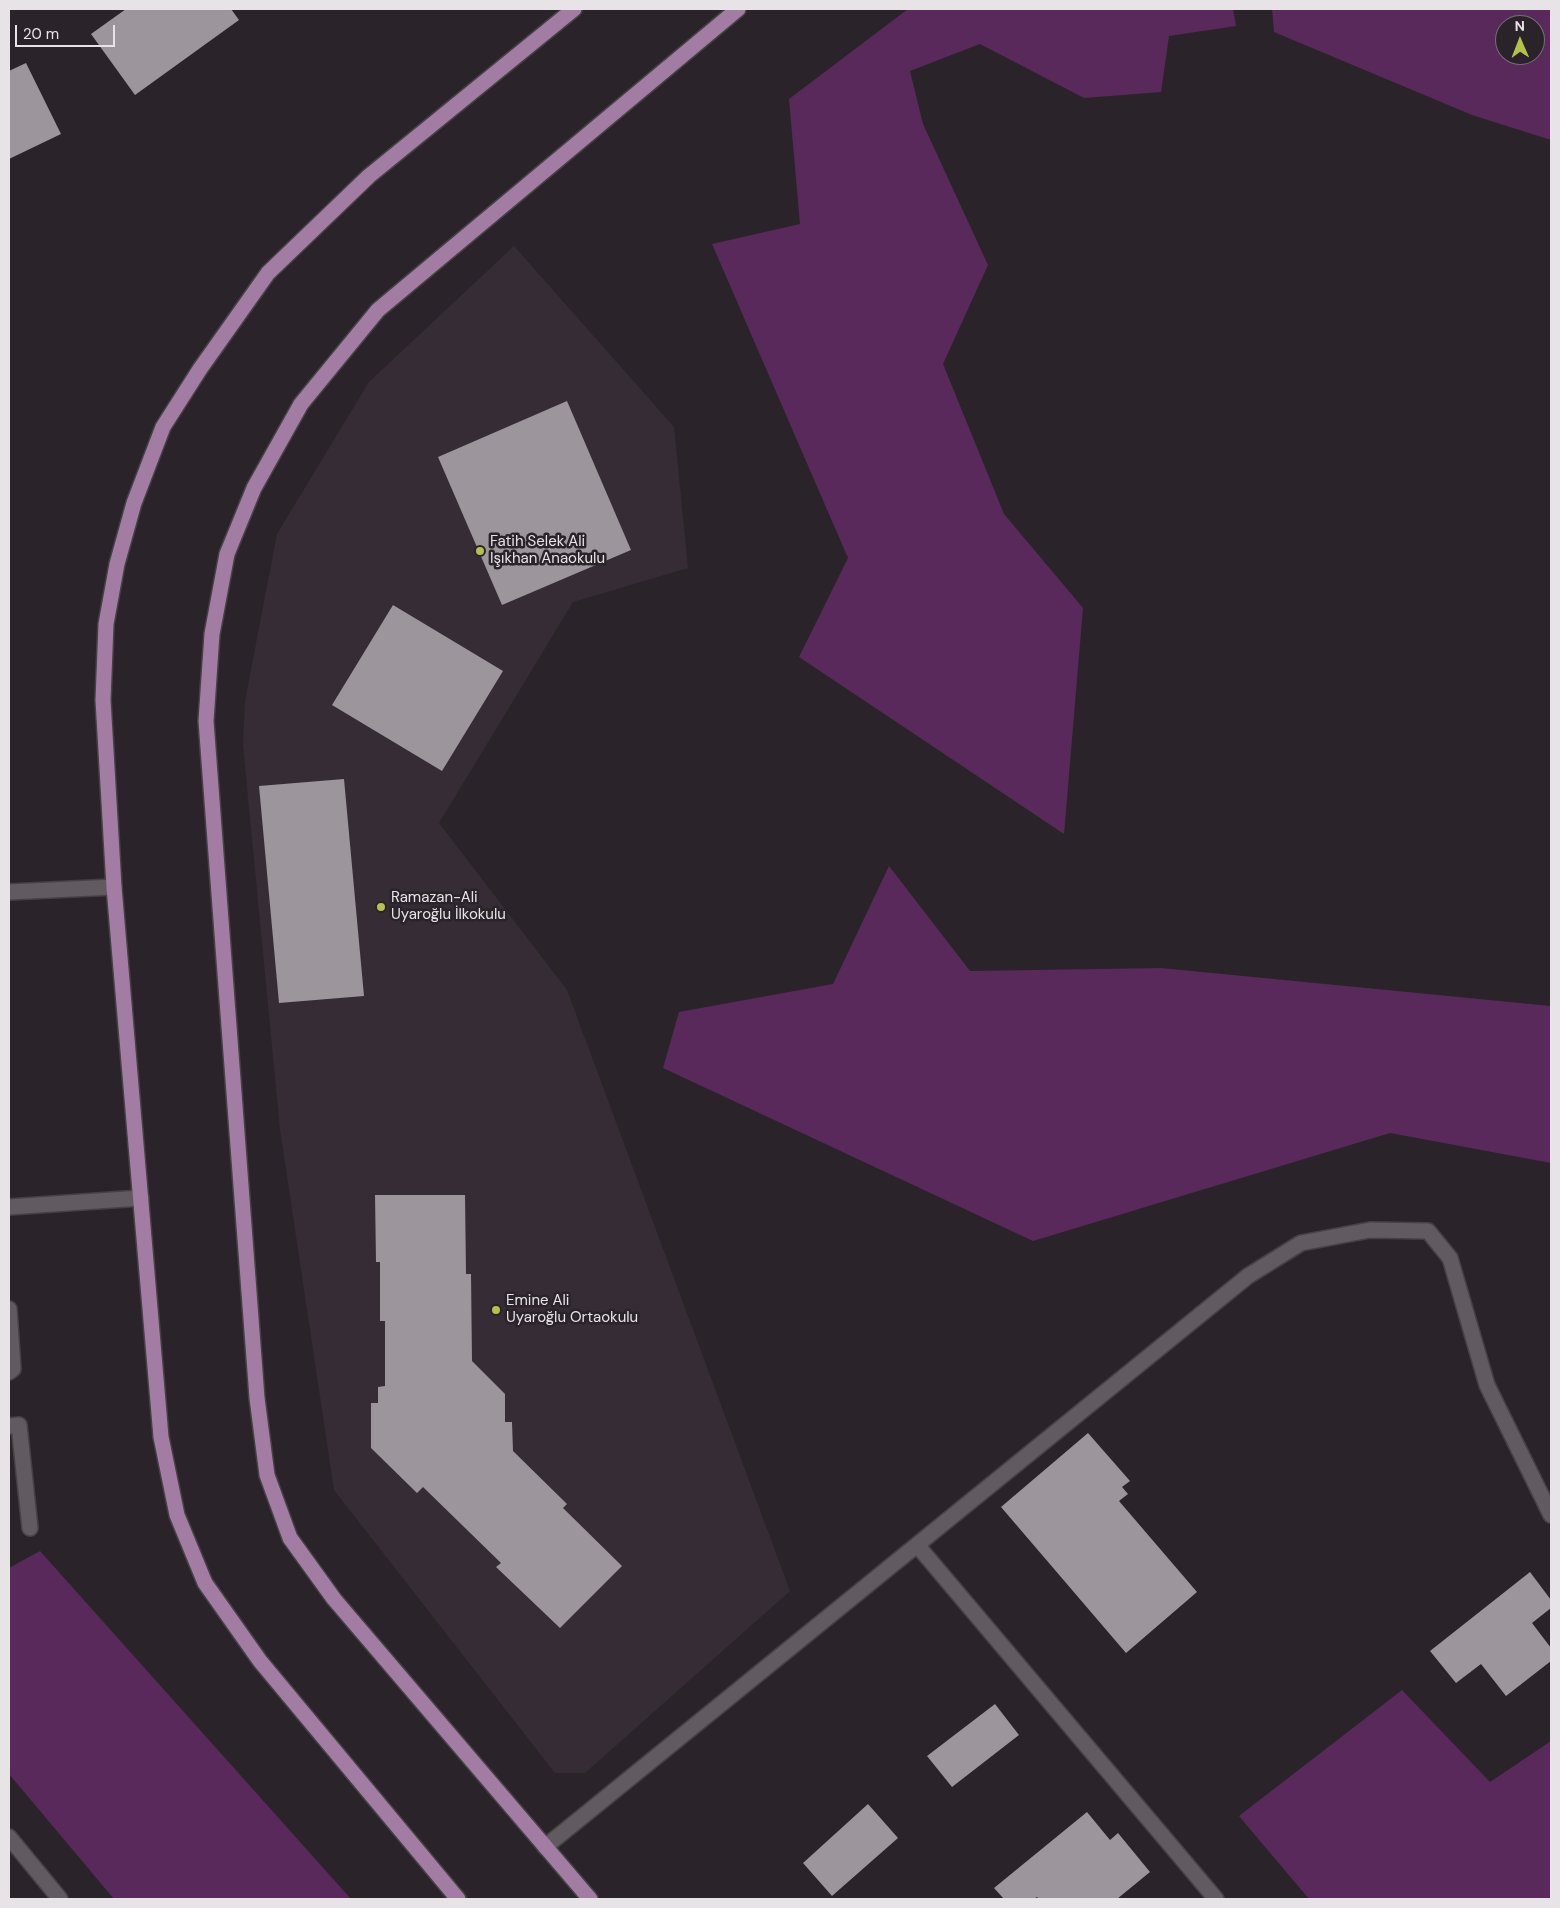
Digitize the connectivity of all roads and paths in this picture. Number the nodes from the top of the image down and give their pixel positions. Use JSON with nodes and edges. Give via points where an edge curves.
{"nodes":[{"id":1,"x":574,"y":9,"type":"edge"},
{"id":2,"x":738,"y":9,"type":"edge"},
{"id":3,"x":114,"y":887,"type":"junction"},
{"id":4,"x":9,"y":892,"type":"edge"},
{"id":5,"x":141,"y":1198,"type":"junction"},
{"id":6,"x":9,"y":1207,"type":"edge"},
{"id":7,"x":9,"y":1309,"type":"edge"},
{"id":8,"x":9,"y":1372,"type":"edge"},
{"id":9,"x":9,"y":1426,"type":"edge"},
{"id":10,"x":1551,"y":1515,"type":"edge"},
{"id":11,"x":30,"y":1528,"type":"dead end"},
{"id":12,"x":917,"y":1545,"type":"junction"},
{"id":13,"x":9,"y":1837,"type":"edge"},
{"id":14,"x":546,"y":1847,"type":"junction"},
{"id":15,"x":60,"y":1899,"type":"edge"},
{"id":16,"x":458,"y":1899,"type":"edge"},
{"id":17,"x":590,"y":1899,"type":"edge"},
{"id":18,"x":1216,"y":1899,"type":"edge"}],
"edges":[{"from":1,"to":3,"type":"main road","via":[[369,176],[268,272],[163,427],[134,503],[117,564],[106,624],[103,700]]},
{"from":2,"to":14,"type":"main road","via":[[378,310],[301,404],[254,488],[227,554],[212,634],[206,721],[257,1398],[266,1475],[290,1538],[334,1600]]},
{"from":3,"to":4,"type":"street"},
{"from":3,"to":5,"type":"main road"},
{"from":5,"to":6,"type":"street"},
{"from":5,"to":16,"type":"main road","via":[[161,1437],[177,1515],[205,1583],[260,1661]]},
{"from":7,"to":8,"type":"street","via":[[13,1370]]},
{"from":9,"to":11,"type":"street","via":[[19,1425]]},
{"from":10,"to":12,"type":"street","via":[[1487,1385],[1450,1258],[1428,1231],[1370,1230],[1301,1243],[1248,1276]]},
{"from":12,"to":14,"type":"street"},
{"from":12,"to":18,"type":"street"},
{"from":13,"to":15,"type":"street"},
{"from":14,"to":17,"type":"main road"}]}
